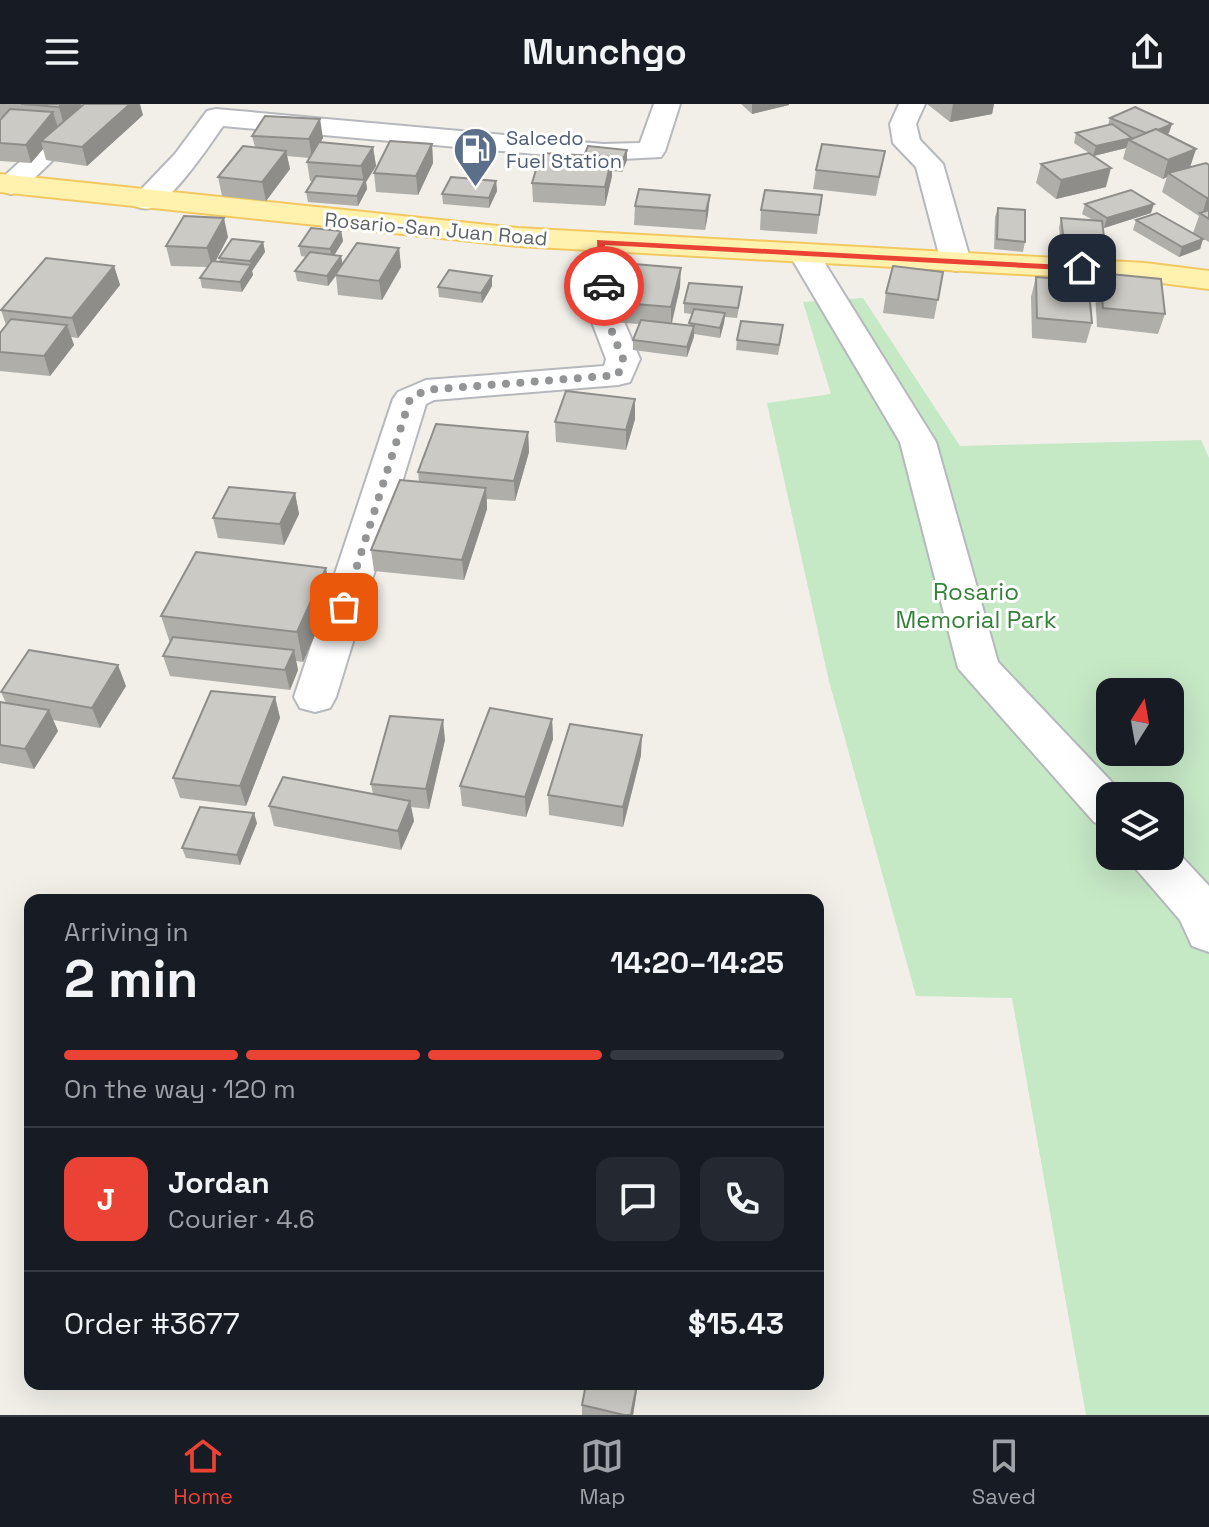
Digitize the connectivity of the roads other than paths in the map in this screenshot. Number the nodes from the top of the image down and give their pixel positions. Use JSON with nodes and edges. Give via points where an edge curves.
{"nodes":[{"id":1,"x":98,"y":104,"type":"edge"},
{"id":2,"x":667,"y":104,"type":"edge"},
{"id":3,"x":912,"y":104,"type":"edge"},
{"id":4,"x":6,"y":184,"type":"edge"},
{"id":5,"x":145,"y":200,"type":"junction"},
{"id":6,"x":601,"y":242,"type":"junction"},
{"id":7,"x":804,"y":254,"type":"junction"},
{"id":8,"x":956,"y":262,"type":"junction"},
{"id":9,"x":1209,"y":280,"type":"edge"},
{"id":10,"x":315,"y":697,"type":"dead end"},
{"id":11,"x":1096,"y":795,"type":"edge"},
{"id":12,"x":1165,"y":870,"type":"edge"},
{"id":13,"x":1209,"y":932,"type":"edge"}],
"edges":[{"from":1,"to":4,"type":"street"},
{"from":2,"to":5,"type":"street","via":[[651,151],[603,152],[216,117],[185,160]]},
{"from":3,"to":8,"type":"street","via":[[903,124],[907,143],[929,164]]},
{"from":4,"to":5,"type":"main road","name":"Rosario-San Juan Road"},
{"from":5,"to":6,"type":"main road","name":"Rosario-San Juan Road"},
{"from":6,"to":7,"type":"main road","name":"Rosario-San Juan Road"},
{"from":6,"to":10,"type":"street","via":[[606,317],[623,359],[618,375],[426,390],[410,399]]},
{"from":7,"to":8,"type":"main road","name":"Rosario-San Juan Road"},
{"from":7,"to":11,"type":"street","via":[[918,442],[979,668]]},
{"from":8,"to":9,"type":"main road","name":"Rosario-San Juan Road"},
{"from":12,"to":13,"type":"street","via":[[1201,910]]}]}
